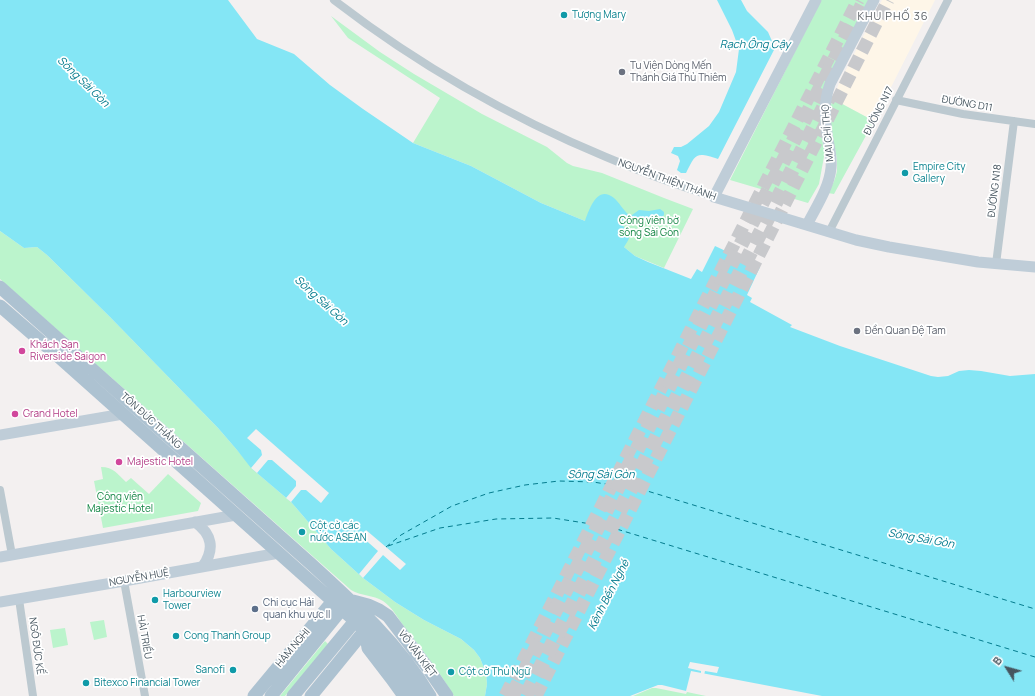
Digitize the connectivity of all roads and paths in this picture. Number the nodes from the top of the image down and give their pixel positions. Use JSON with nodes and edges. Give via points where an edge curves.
{"nodes":[{"id":1,"x":334,"y":0,"type":"edge"},
{"id":2,"x":816,"y":0,"type":"edge"},
{"id":3,"x":874,"y":0,"type":"edge"},
{"id":4,"x":948,"y":0,"type":"edge"},
{"id":5,"x":896,"y":100,"type":"junction"},
{"id":6,"x":1014,"y":121,"type":"junction"},
{"id":7,"x":1035,"y":124,"type":"edge"},
{"id":8,"x":714,"y":197,"type":"junction"},
{"id":9,"x":807,"y":225,"type":"junction"},
{"id":10,"x":829,"y":232,"type":"junction"},
{"id":11,"x":996,"y":264,"type":"junction"},
{"id":12,"x":1035,"y":267,"type":"edge"},
{"id":13,"x":0,"y":287,"type":"edge"},
{"id":14,"x":0,"y":306,"type":"edge"},
{"id":15,"x":123,"y":414,"type":"junction"},
{"id":16,"x":0,"y":435,"type":"edge"},
{"id":17,"x":0,"y":490,"type":"edge"},
{"id":18,"x":236,"y":515,"type":"junction"},
{"id":19,"x":195,"y":522,"type":"junction"},
{"id":20,"x":279,"y":553,"type":"junction"},
{"id":21,"x":12,"y":554,"type":"junction"},
{"id":22,"x":0,"y":557,"type":"edge"},
{"id":23,"x":203,"y":566,"type":"junction"},
{"id":24,"x":124,"y":581,"type":"junction"},
{"id":25,"x":19,"y":599,"type":"junction"},
{"id":26,"x":0,"y":602,"type":"edge"},
{"id":27,"x":343,"y":604,"type":"junction"},
{"id":28,"x":355,"y":621,"type":"junction"},
{"id":29,"x":365,"y":630,"type":"junction"},
{"id":30,"x":383,"y":642,"type":"junction"},
{"id":31,"x":33,"y":696,"type":"edge"},
{"id":32,"x":145,"y":696,"type":"edge"},
{"id":33,"x":254,"y":696,"type":"edge"},
{"id":34,"x":271,"y":696,"type":"edge"},
{"id":35,"x":293,"y":696,"type":"edge"},
{"id":36,"x":311,"y":696,"type":"edge"},
{"id":37,"x":404,"y":696,"type":"edge"},
{"id":38,"x":418,"y":696,"type":"edge"},
{"id":39,"x":430,"y":696,"type":"edge"},
{"id":40,"x":447,"y":696,"type":"edge"}],
"edges":[{"from":1,"to":8,"type":"street","name":"NGUYỄN THIỆN THÀNH","via":[[403,49],[502,108],[606,157]]},
{"from":2,"to":8,"type":"street"},
{"from":3,"to":9,"type":"street","name":"MAI CHÍ THỌ","via":[[826,95],[831,166],[828,183]]},
{"from":4,"to":5,"type":"street","name":"ĐƯỜNG N17"},
{"from":5,"to":6,"type":"street","name":"ĐƯỜNG D11","via":[[963,114]]},
{"from":5,"to":10,"type":"street","name":"ĐƯỜNG N17"},
{"from":6,"to":7,"type":"street","name":"ĐƯỜNG D11"},
{"from":6,"to":11,"type":"street","name":"ĐƯỜNG N18"},
{"from":8,"to":9,"type":"street","name":"NGUYỄN THIỆN THÀNH"},
{"from":9,"to":10,"type":"street","name":"NGUYỄN THIỆN THÀNH"},
{"from":10,"to":11,"type":"street","name":"NGUYỄN THIỆN THÀNH","via":[[890,247]]},
{"from":11,"to":12,"type":"street","name":"NGUYỄN THIỆN THÀNH"},
{"from":13,"to":27,"type":"main road","name":"TÔN ÐỨC THẮNG","via":[[293,547]]},
{"from":14,"to":15,"type":"main road","name":"TÔN ÐỨC THẮNG"},
{"from":15,"to":16,"type":"street"},
{"from":15,"to":18,"type":"main road","name":"TÔN ÐỨC THẮNG"},
{"from":17,"to":21,"type":"street"},
{"from":18,"to":19,"type":"street"},
{"from":18,"to":20,"type":"main road","name":"TÔN ÐỨC THẮNG"},
{"from":19,"to":21,"type":"street"},
{"from":19,"to":23,"type":"street","via":[[206,532],[210,542],[210,554]]},
{"from":20,"to":23,"type":"street","name":"NGUYỄN HUỆ"},
{"from":20,"to":27,"type":"main road","name":"TÔN ÐỨC THẮNG"},
{"from":21,"to":22,"type":"street"},
{"from":23,"to":24,"type":"street","name":"NGUYỄN HUỆ"},
{"from":24,"to":25,"type":"street","name":"NGUYỄN HUỆ"},
{"from":24,"to":32,"type":"street","name":"HẢI TRIỀU"},
{"from":25,"to":26,"type":"street","name":"NGUYỄN HUỆ"},
{"from":25,"to":31,"type":"street","name":"NGÔ ÐỨC KẾ"},
{"from":27,"to":28,"type":"main road","name":"TÔN ÐỨC THẮNG"},
{"from":27,"to":30,"type":"main road","name":"TÔN ÐỨC THẮNG"},
{"from":27,"to":33,"type":"main road","name":"HÀM NGHI"},
{"from":27,"to":34,"type":"main road","name":"HÀM NGHI"},
{"from":27,"to":40,"type":"main road","name":"VÕ VĂN KIỆT","via":[[368,605],[384,613],[423,661]]},
{"from":28,"to":29,"type":"main road","name":"TÔN ÐỨC THẮNG"},
{"from":28,"to":35,"type":"main road"},
{"from":29,"to":30,"type":"main road","name":"TÔN ÐỨC THẮNG"},
{"from":29,"to":36,"type":"main road"},
{"from":29,"to":37,"type":"main road","via":[[368,648]]},
{"from":30,"to":38,"type":"main road"},
{"from":30,"to":39,"type":"main road","via":[[409,664]]}]}
